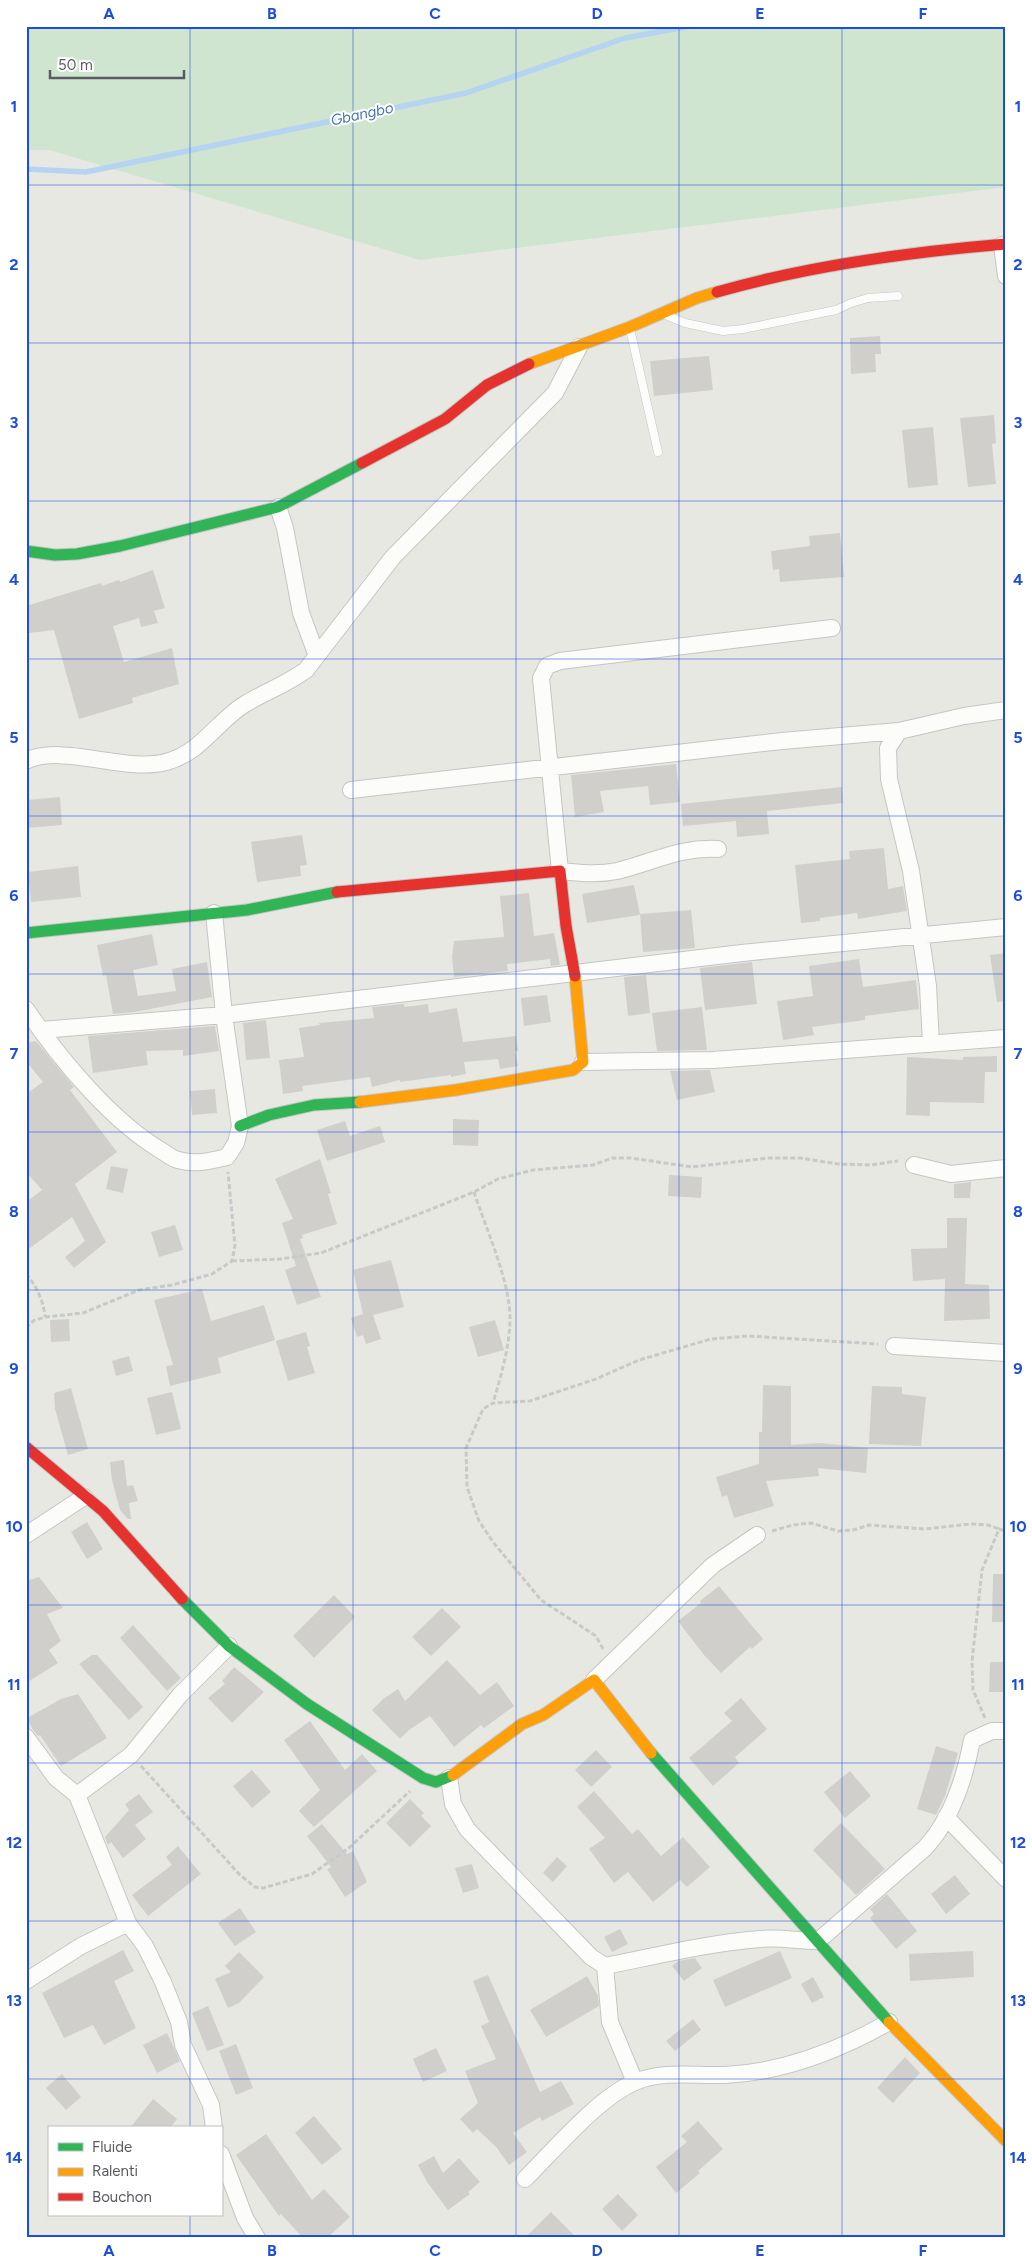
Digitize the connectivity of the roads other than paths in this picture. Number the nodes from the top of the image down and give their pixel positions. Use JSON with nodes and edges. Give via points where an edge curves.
{"nodes":[{"id":1,"x":1004,"y":244,"type":"edge"},
{"id":2,"x":1006,"y":276,"type":"edge"},
{"id":3,"x":898,"y":296,"type":"dead end"},
{"id":4,"x":661,"y":313,"type":"junction"},
{"id":5,"x":630,"y":328,"type":"junction"},
{"id":6,"x":579,"y":347,"type":"junction"},
{"id":7,"x":658,"y":452,"type":"dead end"},
{"id":8,"x":278,"y":507,"type":"junction"},
{"id":9,"x":26,"y":551,"type":"edge"},
{"id":10,"x":832,"y":628,"type":"dead end"},
{"id":11,"x":317,"y":656,"type":"junction"},
{"id":12,"x":1006,"y":710,"type":"edge"},
{"id":13,"x":899,"y":731,"type":"junction"},
{"id":14,"x":26,"y":761,"type":"edge"},
{"id":15,"x":550,"y":769,"type":"junction"},
{"id":16,"x":351,"y":790,"type":"dead end"},
{"id":17,"x":718,"y":849,"type":"dead end"},
{"id":18,"x":560,"y":871,"type":"junction"},
{"id":19,"x":214,"y":913,"type":"junction"},
{"id":20,"x":1006,"y":927,"type":"edge"},
{"id":21,"x":26,"y":933,"type":"edge"},
{"id":22,"x":919,"y":935,"type":"junction"},
{"id":23,"x":575,"y":974,"type":"junction"},
{"id":24,"x":26,"y":1009,"type":"edge"},
{"id":25,"x":224,"y":1015,"type":"junction"},
{"id":26,"x":41,"y":1030,"type":"junction"},
{"id":27,"x":1006,"y":1038,"type":"edge"},
{"id":28,"x":931,"y":1044,"type":"junction"},
{"id":29,"x":583,"y":1062,"type":"junction"},
{"id":30,"x":240,"y":1126,"type":"junction"},
{"id":31,"x":914,"y":1165,"type":"road end"},
{"id":32,"x":1006,"y":1168,"type":"edge"},
{"id":33,"x":894,"y":1346,"type":"road end"},
{"id":34,"x":1006,"y":1353,"type":"edge"},
{"id":35,"x":26,"y":1447,"type":"edge"},
{"id":36,"x":84,"y":1498,"type":"junction"},
{"id":37,"x":26,"y":1535,"type":"edge"},
{"id":38,"x":756,"y":1535,"type":"road end"},
{"id":39,"x":229,"y":1646,"type":"junction"},
{"id":40,"x":594,"y":1680,"type":"junction"},
{"id":41,"x":999,"y":1731,"type":"edge"},
{"id":42,"x":26,"y":1737,"type":"edge"},
{"id":43,"x":449,"y":1778,"type":"junction"},
{"id":44,"x":77,"y":1795,"type":"junction"},
{"id":45,"x":946,"y":1816,"type":"junction"},
{"id":46,"x":1006,"y":1879,"type":"edge"},
{"id":47,"x":128,"y":1923,"type":"junction"},
{"id":48,"x":818,"y":1941,"type":"junction"},
{"id":49,"x":605,"y":1966,"type":"junction"},
{"id":50,"x":26,"y":1981,"type":"edge"},
{"id":51,"x":889,"y":2022,"type":"junction"},
{"id":52,"x":634,"y":2082,"type":"junction"},
{"id":53,"x":214,"y":2126,"type":"edge"},
{"id":54,"x":1006,"y":2141,"type":"edge"},
{"id":55,"x":222,"y":2157,"type":"edge"},
{"id":56,"x":525,"y":2179,"type":"dead end"},
{"id":57,"x":258,"y":2238,"type":"edge"}],
"edges":[{"from":1,"to":2,"type":"street"},
{"from":1,"to":4,"type":"street","via":[[863,260],[771,278],[697,298]]},
{"from":3,"to":4,"type":"lane","via":[[868,298],[836,310],[743,330],[685,323]]},
{"from":4,"to":5,"type":"street"},
{"from":5,"to":6,"type":"street"},
{"from":5,"to":7,"type":"lane"},
{"from":6,"to":8,"type":"street","via":[[535,362],[487,385],[445,419]]},
{"from":6,"to":11,"type":"street","via":[[554,393],[393,557]]},
{"from":8,"to":9,"type":"street","via":[[77,554]]},
{"from":8,"to":11,"type":"street","via":[[286,528],[301,613]]},
{"from":10,"to":15,"type":"street","via":[[560,660],[547,666],[541,678]]},
{"from":11,"to":14,"type":"street","via":[[294,679],[244,704],[195,749],[166,762],[142,764],[50,755]]},
{"from":12,"to":13,"type":"street"},
{"from":13,"to":15,"type":"street","via":[[782,741]]},
{"from":13,"to":22,"type":"street","via":[[888,748],[890,779],[911,871]]},
{"from":15,"to":16,"type":"street"},
{"from":15,"to":18,"type":"street"},
{"from":17,"to":18,"type":"street","via":[[680,851],[617,871],[595,874]]},
{"from":18,"to":19,"type":"street","via":[[351,889],[248,910]]},
{"from":18,"to":23,"type":"street"},
{"from":19,"to":21,"type":"street"},
{"from":19,"to":25,"type":"street"},
{"from":20,"to":22,"type":"street"},
{"from":22,"to":23,"type":"street"},
{"from":22,"to":28,"type":"street","via":[[928,986]]},
{"from":23,"to":25,"type":"street"},
{"from":23,"to":29,"type":"street"},
{"from":24,"to":26,"type":"street"},
{"from":25,"to":26,"type":"street"},
{"from":25,"to":30,"type":"street"},
{"from":26,"to":30,"type":"street","via":[[95,1095],[140,1139],[176,1160],[198,1164],[227,1157]]},
{"from":27,"to":28,"type":"street"},
{"from":28,"to":29,"type":"street","via":[[713,1060]]},
{"from":29,"to":30,"type":"street","via":[[574,1070],[456,1090],[314,1105],[269,1115]]},
{"from":31,"to":32,"type":"street","via":[[951,1174]]},
{"from":33,"to":34,"type":"street"},
{"from":35,"to":36,"type":"street"},
{"from":36,"to":37,"type":"street"},
{"from":36,"to":39,"type":"street","via":[[103,1511],[162,1579]]},
{"from":38,"to":40,"type":"street","via":[[713,1565]]},
{"from":39,"to":43,"type":"street","via":[[307,1704],[423,1778],[436,1782]]},
{"from":39,"to":44,"type":"street","via":[[180,1695],[131,1755]]},
{"from":40,"to":43,"type":"street","via":[[543,1715],[522,1724]]},
{"from":40,"to":48,"type":"street","via":[[640,1741]]},
{"from":41,"to":45,"type":"street","via":[[972,1740],[961,1780]]},
{"from":42,"to":44,"type":"street","via":[[56,1778]]},
{"from":43,"to":49,"type":"street","via":[[453,1804],[467,1829],[591,1957]]},
{"from":44,"to":47,"type":"street"},
{"from":45,"to":46,"type":"street"},
{"from":45,"to":48,"type":"street","via":[[938,1834],[925,1848]]},
{"from":47,"to":50,"type":"street","via":[[81,1946]]},
{"from":47,"to":53,"type":"street","via":[[145,1946],[163,1982],[179,2022],[183,2046],[211,2105]]},
{"from":48,"to":49,"type":"street","via":[[760,1938]]},
{"from":48,"to":51,"type":"street"},
{"from":49,"to":52,"type":"street","via":[[610,2022]]},
{"from":51,"to":52,"type":"street","via":[[837,2048],[782,2068],[726,2075],[653,2076]]},
{"from":51,"to":54,"type":"street"},
{"from":52,"to":56,"type":"street","via":[[611,2094]]},
{"from":55,"to":57,"type":"street","via":[[245,2218]]}]}
